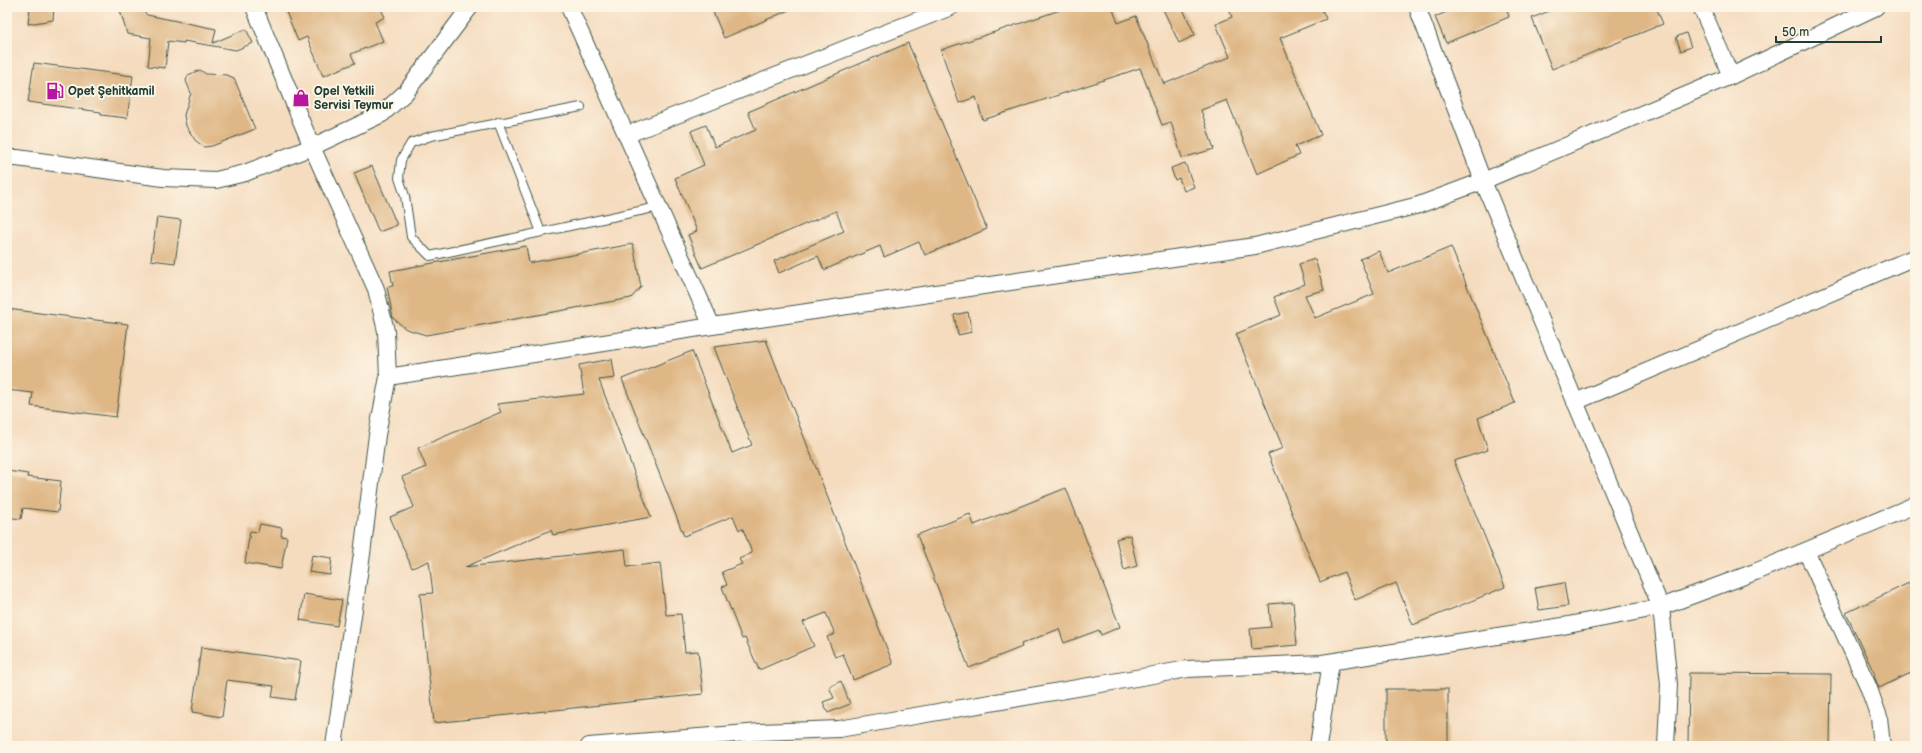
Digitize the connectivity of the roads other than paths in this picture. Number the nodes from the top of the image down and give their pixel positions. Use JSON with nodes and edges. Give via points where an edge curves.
{"nodes":[{"id":1,"x":254,"y":7,"type":"edge"},
{"id":2,"x":470,"y":7,"type":"edge"},
{"id":3,"x":951,"y":7,"type":"edge"},
{"id":4,"x":1417,"y":7,"type":"edge"},
{"id":5,"x":1701,"y":7,"type":"edge"},
{"id":6,"x":1876,"y":7,"type":"edge"},
{"id":7,"x":570,"y":8,"type":"edge"},
{"id":8,"x":1730,"y":76,"type":"junction"},
{"id":9,"x":581,"y":107,"type":"dead end"},
{"id":10,"x":498,"y":122,"type":"junction"},
{"id":11,"x":626,"y":135,"type":"junction"},
{"id":12,"x":312,"y":147,"type":"junction"},
{"id":13,"x":7,"y":158,"type":"edge"},
{"id":14,"x":1484,"y":181,"type":"junction"},
{"id":15,"x":658,"y":207,"type":"junction"},
{"id":16,"x":541,"y":232,"type":"junction"},
{"id":17,"x":1915,"y":257,"type":"edge"},
{"id":18,"x":712,"y":326,"type":"junction"},
{"id":19,"x":388,"y":377,"type":"junction"},
{"id":20,"x":1575,"y":402,"type":"junction"},
{"id":21,"x":1915,"y":505,"type":"edge"},
{"id":22,"x":1806,"y":551,"type":"junction"},
{"id":23,"x":1661,"y":607,"type":"junction"},
{"id":24,"x":1331,"y":662,"type":"junction"},
{"id":25,"x":334,"y":746,"type":"edge"},
{"id":26,"x":589,"y":746,"type":"edge"},
{"id":27,"x":1318,"y":746,"type":"edge"},
{"id":28,"x":1666,"y":746,"type":"edge"},
{"id":29,"x":1882,"y":746,"type":"edge"}],
"edges":[{"from":1,"to":12,"type":"street"},
{"from":2,"to":12,"type":"street","via":[[406,92],[382,114]]},
{"from":3,"to":11,"type":"street"},
{"from":4,"to":14,"type":"street"},
{"from":5,"to":8,"type":"street"},
{"from":6,"to":8,"type":"street"},
{"from":7,"to":11,"type":"street"},
{"from":8,"to":14,"type":"street"},
{"from":9,"to":10,"type":"lane"},
{"from":10,"to":16,"type":"lane"},
{"from":10,"to":16,"type":"lane","via":[[431,136],[411,143],[401,160],[399,178],[405,196],[411,237],[430,256]]},
{"from":11,"to":15,"type":"street"},
{"from":12,"to":13,"type":"street","via":[[245,173],[216,180],[163,178]]},
{"from":12,"to":19,"type":"street","via":[[376,289],[386,331]]},
{"from":14,"to":18,"type":"street","via":[[1419,205],[1255,246]]},
{"from":14,"to":20,"type":"street"},
{"from":15,"to":16,"type":"lane"},
{"from":15,"to":18,"type":"street"},
{"from":17,"to":20,"type":"street"},
{"from":18,"to":19,"type":"street"},
{"from":19,"to":25,"type":"street","via":[[377,435]]},
{"from":20,"to":23,"type":"street"},
{"from":21,"to":22,"type":"street"},
{"from":22,"to":23,"type":"street"},
{"from":22,"to":29,"type":"street","via":[[1868,686],[1879,717]]},
{"from":23,"to":24,"type":"street","via":[[1563,626]]},
{"from":23,"to":28,"type":"street","via":[[1669,684]]},
{"from":24,"to":26,"type":"street","via":[[1188,669],[840,729],[760,732]]},
{"from":24,"to":27,"type":"street"}]}
